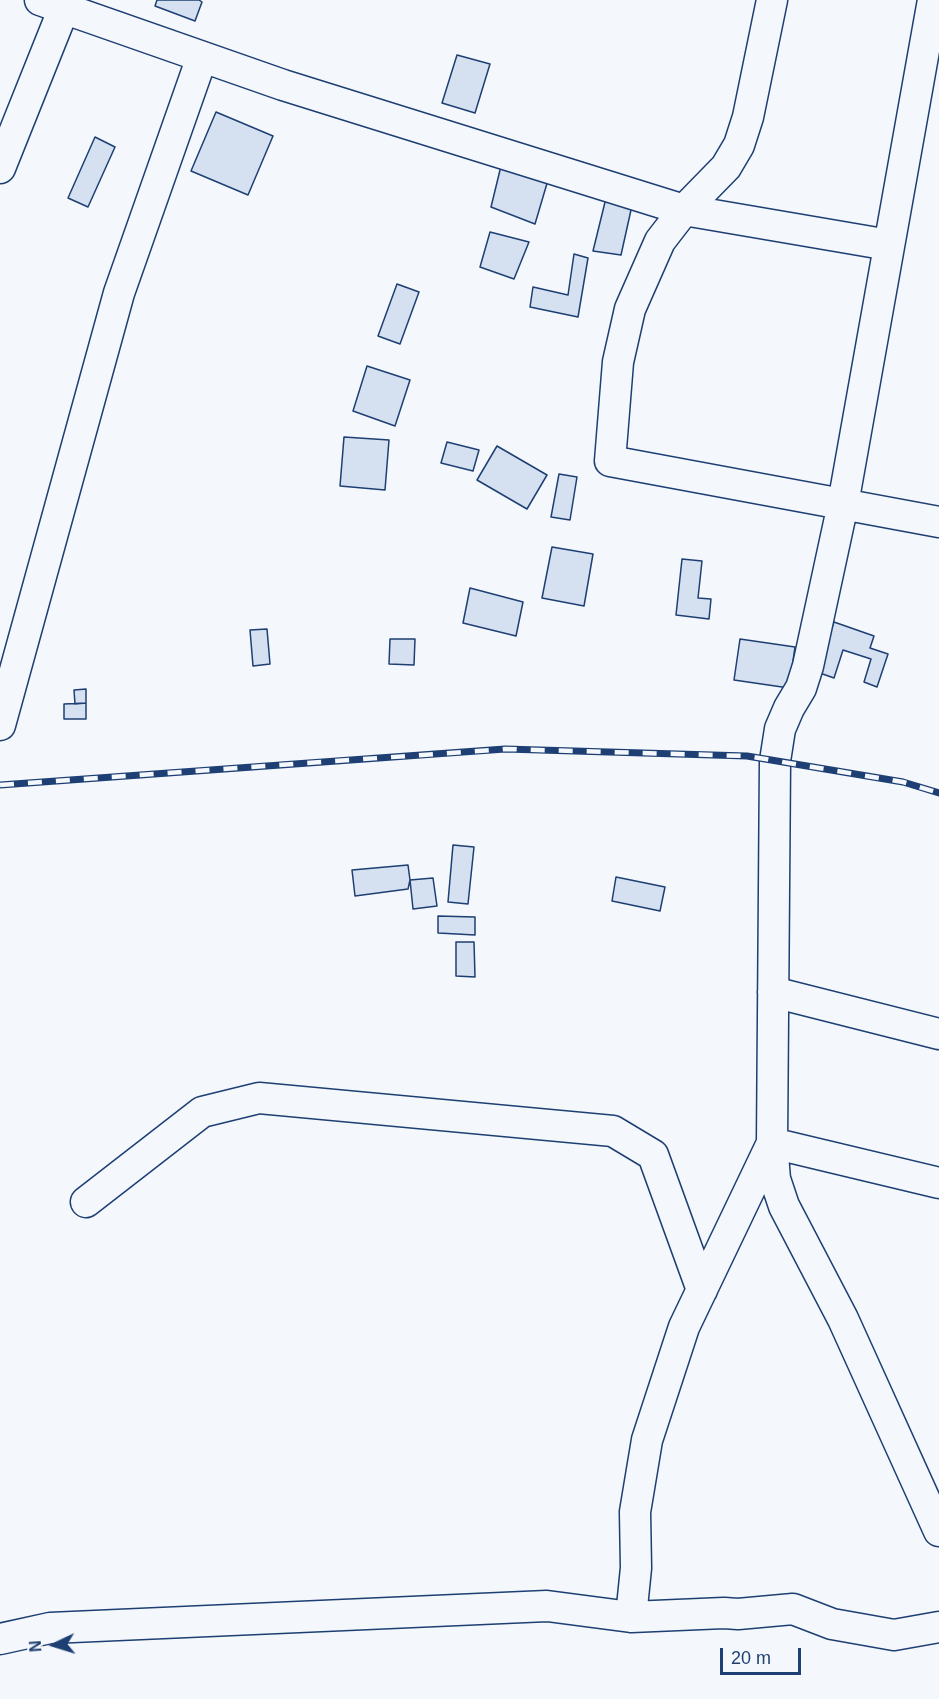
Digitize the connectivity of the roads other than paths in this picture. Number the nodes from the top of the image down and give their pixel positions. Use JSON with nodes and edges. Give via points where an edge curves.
{"nodes":[{"id":1,"x":772,"y":0,"type":"edge"},
{"id":2,"x":933,"y":0,"type":"edge"},
{"id":3,"x":52,"y":4,"type":"edge"},
{"id":4,"x":202,"y":57,"type":"junction"},
{"id":5,"x":0,"y":168,"type":"edge"},
{"id":6,"x":684,"y":210,"type":"junction"},
{"id":7,"x":889,"y":245,"type":"junction"},
{"id":8,"x":843,"y":504,"type":"junction"},
{"id":9,"x":939,"y":522,"type":"edge"},
{"id":10,"x":0,"y":725,"type":"edge"},
{"id":11,"x":773,"y":992,"type":"junction"},
{"id":12,"x":939,"y":1034,"type":"edge"},
{"id":13,"x":772,"y":1143,"type":"junction"},
{"id":14,"x":939,"y":1183,"type":"edge"},
{"id":15,"x":86,"y":1202,"type":"dead end"},
{"id":16,"x":702,"y":1290,"type":"junction"},
{"id":17,"x":939,"y":1531,"type":"edge"},
{"id":18,"x":631,"y":1617,"type":"junction"},
{"id":19,"x":939,"y":1627,"type":"edge"},
{"id":20,"x":0,"y":1639,"type":"edge"}],
"edges":[{"from":1,"to":6,"type":"street","via":[[739,145],[726,167]]},
{"from":2,"to":7,"type":"street"},
{"from":3,"to":4,"type":"street"},
{"from":3,"to":5,"type":"street"},
{"from":4,"to":6,"type":"street"},
{"from":4,"to":10,"type":"street","via":[[118,293]]},
{"from":6,"to":7,"type":"street"},
{"from":6,"to":8,"type":"street","via":[[660,241],[630,309],[618,362],[610,461]]},
{"from":7,"to":8,"type":"street"},
{"from":8,"to":9,"type":"street"},
{"from":8,"to":11,"type":"street","via":[[808,666],[778,740]]},
{"from":11,"to":12,"type":"street"},
{"from":11,"to":13,"type":"street"},
{"from":13,"to":14,"type":"street"},
{"from":13,"to":16,"type":"street"},
{"from":13,"to":17,"type":"street","via":[[775,1179],[784,1206],[843,1319]]},
{"from":15,"to":16,"type":"street","via":[[202,1112],[259,1098],[613,1131],[653,1155]]},
{"from":16,"to":18,"type":"street","via":[[684,1327],[647,1440],[635,1512],[636,1568]]},
{"from":18,"to":19,"type":"street","via":[[794,1610],[832,1624],[894,1635]]},
{"from":18,"to":20,"type":"street","via":[[547,1606],[50,1628]]}]}
